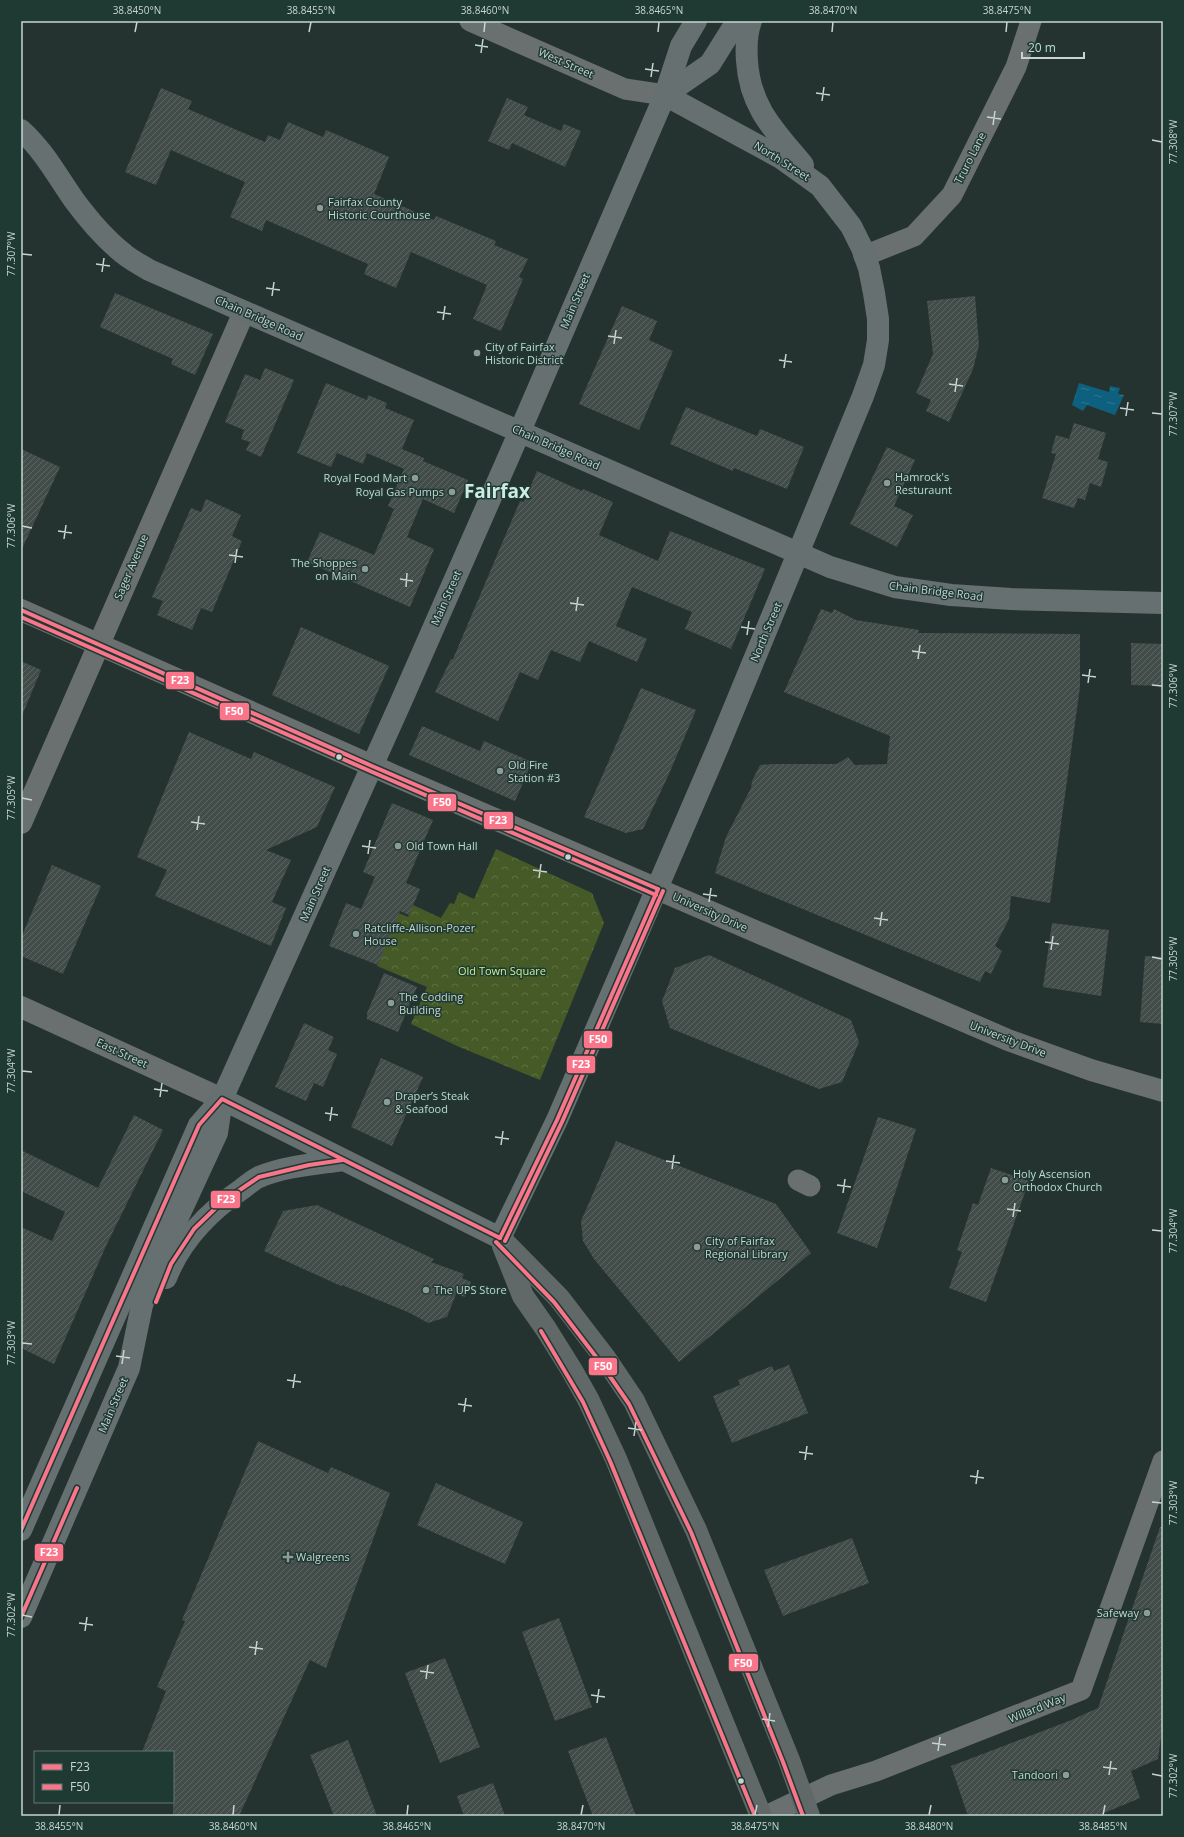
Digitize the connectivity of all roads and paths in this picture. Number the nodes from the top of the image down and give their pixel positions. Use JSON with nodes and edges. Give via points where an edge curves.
{"nodes":[{"id":1,"x":470,"y":21,"type":"edge"},
{"id":2,"x":696,"y":21,"type":"edge"},
{"id":3,"x":737,"y":21,"type":"edge"},
{"id":4,"x":750,"y":21,"type":"edge"},
{"id":5,"x":1031,"y":21,"type":"edge"},
{"id":6,"x":665,"y":95,"type":"junction"},
{"id":7,"x":21,"y":130,"type":"edge"},
{"id":8,"x":820,"y":186,"type":"junction"},
{"id":9,"x":864,"y":256,"type":"junction"},
{"id":10,"x":244,"y":312,"type":"junction"},
{"id":11,"x":520,"y":431,"type":"junction"},
{"id":12,"x":799,"y":553,"type":"junction"},
{"id":13,"x":1163,"y":603,"type":"edge"},
{"id":14,"x":21,"y":610,"type":"edge"},
{"id":15,"x":98,"y":644,"type":"junction"},
{"id":16,"x":372,"y":766,"type":"junction"},
{"id":17,"x":21,"y":823,"type":"edge"},
{"id":18,"x":658,"y":889,"type":"junction"},
{"id":19,"x":21,"y":1006,"type":"edge"},
{"id":20,"x":1163,"y":1091,"type":"edge"},
{"id":21,"x":222,"y":1099,"type":"junction"},
{"id":22,"x":343,"y":1160,"type":"junction"},
{"id":23,"x":500,"y":1238,"type":"junction"},
{"id":24,"x":129,"y":1368,"type":"junction"},
{"id":25,"x":1163,"y":1461,"type":"edge"},
{"id":26,"x":21,"y":1530,"type":"edge"},
{"id":27,"x":21,"y":1617,"type":"edge"},
{"id":28,"x":806,"y":1808,"type":"edge"},
{"id":29,"x":761,"y":1816,"type":"edge"},
{"id":30,"x":766,"y":1816,"type":"edge"}],
"edges":[{"from":1,"to":6,"type":"street","name":"West Street","via":[[624,89]]},
{"from":2,"to":6,"type":"main road","name":"Main Street","via":[[681,46]]},
{"from":3,"to":6,"type":"main road","via":[[710,64]]},
{"from":4,"to":8,"type":"main road","via":[[746,48],[747,66],[757,106],[769,125]]},
{"from":5,"to":9,"type":"street","name":"Truro Lane","via":[[1016,67],[952,195],[914,236]]},
{"from":6,"to":8,"type":"main road","name":"North Street","via":[[781,158]]},
{"from":6,"to":11,"type":"main road","name":"Main Street"},
{"from":7,"to":10,"type":"main road","name":"Chain Bridge Road","via":[[44,154],[91,221],[123,253],[149,270]]},
{"from":8,"to":9,"type":"main road","name":"North Street","via":[[851,226]]},
{"from":9,"to":12,"type":"main road","name":"North Street","via":[[878,319],[874,365],[864,396]]},
{"from":10,"to":11,"type":"main road","name":"Chain Bridge Road"},
{"from":10,"to":15,"type":"street","name":"Sager Avenue"},
{"from":11,"to":12,"type":"main road","name":"Chain Bridge Road"},
{"from":11,"to":16,"type":"main road","name":"Main Street"},
{"from":12,"to":13,"type":"main road","name":"Chain Bridge Road","via":[[830,567],[871,580],[928,592],[1011,599]]},
{"from":12,"to":18,"type":"main road","name":"North Street"},
{"from":14,"to":15,"type":"street","name":"University Drive"},
{"from":15,"to":16,"type":"street","name":"University Drive"},
{"from":15,"to":17,"type":"street","name":"Sager Avenue"},
{"from":16,"to":18,"type":"street","name":"University Drive"},
{"from":16,"to":21,"type":"main road","name":"Main Street"},
{"from":18,"to":20,"type":"street","name":"University Drive","via":[[1008,1040],[1092,1070]]},
{"from":18,"to":23,"type":"main road","name":"North Street","via":[[557,1120]]},
{"from":19,"to":21,"type":"street","name":"East Street"},
{"from":21,"to":22,"type":"main road"},
{"from":21,"to":24,"type":"main road","name":"Main Street","via":[[217,1133],[162,1252],[142,1305]]},
{"from":21,"to":26,"type":"main road","name":"Main Street","via":[[199,1125]]},
{"from":22,"to":23,"type":"main road"},
{"from":22,"to":24,"type":"main road","via":[[303,1166],[259,1177],[222,1202],[194,1229],[172,1264]]},
{"from":23,"to":28,"type":"main road","via":[[559,1298],[605,1358],[634,1402],[696,1530]]},
{"from":23,"to":29,"type":"main road","via":[[523,1296],[571,1369],[616,1459]]},
{"from":24,"to":27,"type":"main road","name":"Main Street"},
{"from":25,"to":28,"type":"street","name":"Willard Way","via":[[1081,1690],[876,1772],[831,1784]]},
{"from":28,"to":30,"type":"street","name":"Willard Way"}]}
